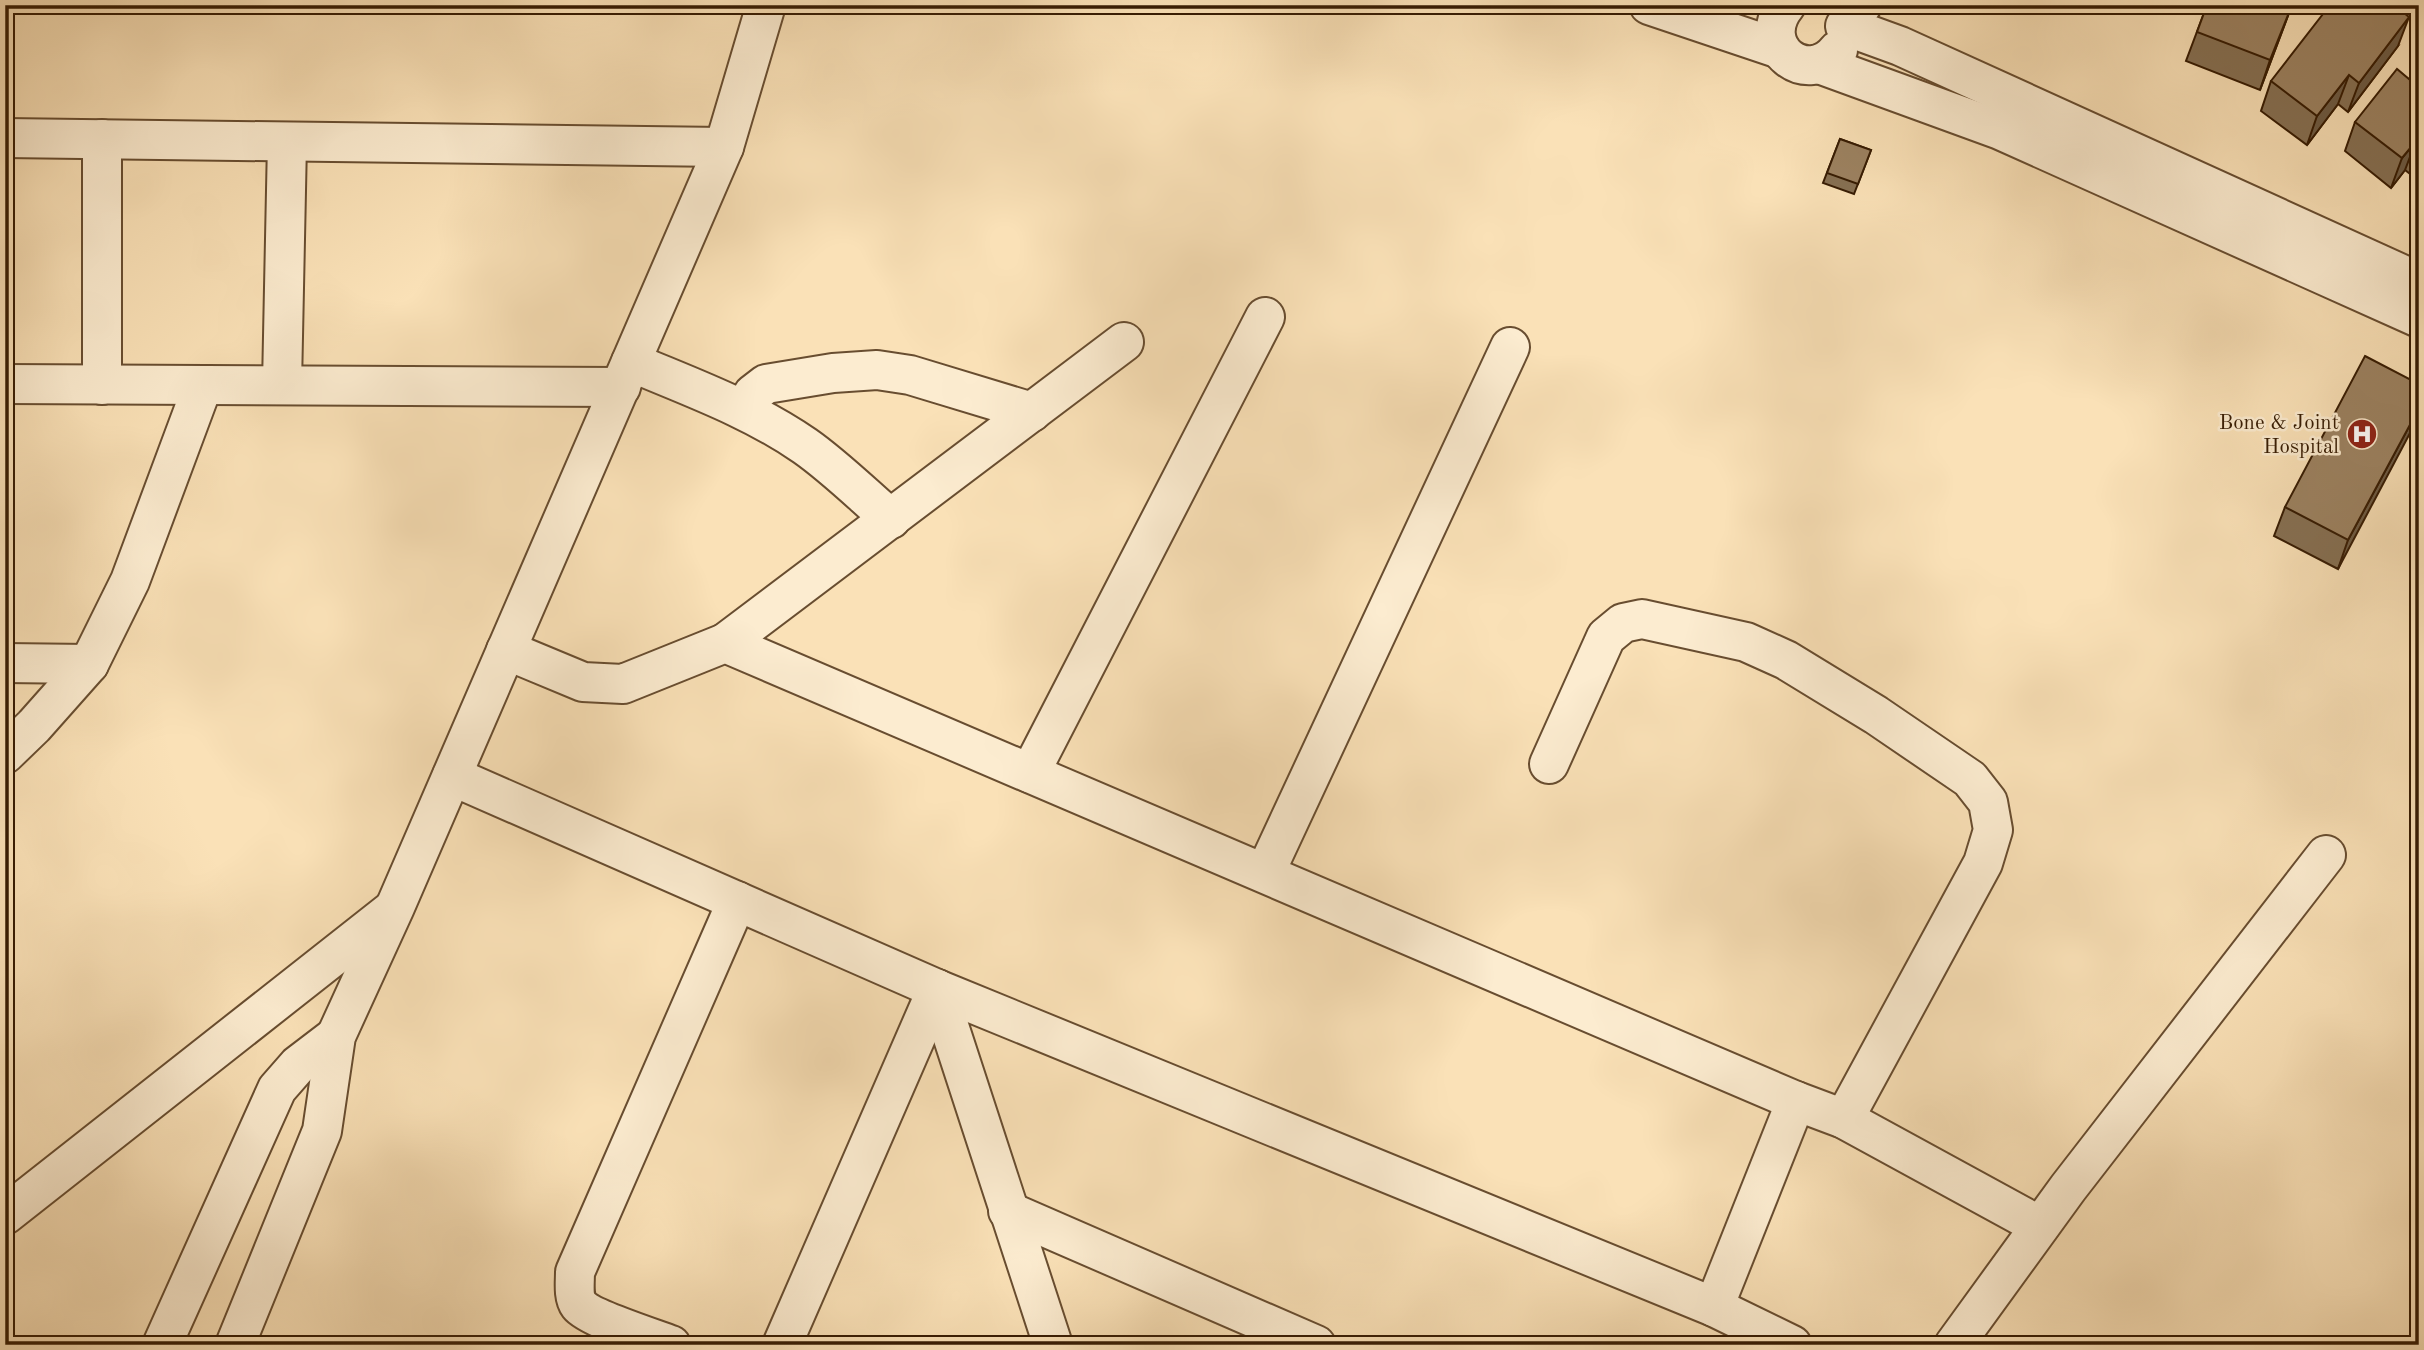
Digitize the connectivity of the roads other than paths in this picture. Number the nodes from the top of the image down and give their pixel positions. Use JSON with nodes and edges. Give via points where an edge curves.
{"nodes":[{"id":1,"x":766,"y":5,"type":"edge"},
{"id":2,"x":1649,"y":5,"type":"edge"},
{"id":3,"x":1781,"y":6,"type":"edge"},
{"id":4,"x":1847,"y":12,"type":"edge"},
{"id":5,"x":1780,"y":49,"type":"junction"},
{"id":6,"x":1819,"y":64,"type":"junction"},
{"id":7,"x":5,"y":138,"type":"edge"},
{"id":8,"x":103,"y":139,"type":"junction"},
{"id":9,"x":287,"y":142,"type":"junction"},
{"id":10,"x":724,"y":147,"type":"junction"},
{"id":11,"x":2419,"y":282,"type":"edge"},
{"id":12,"x":1265,"y":317,"type":"dead end"},
{"id":13,"x":2419,"y":318,"type":"edge"},
{"id":14,"x":1124,"y":342,"type":"dead end"},
{"id":15,"x":1510,"y":347,"type":"dead end"},
{"id":16,"x":626,"y":375,"type":"junction"},
{"id":17,"x":5,"y":384,"type":"edge"},
{"id":18,"x":102,"y":385,"type":"junction"},
{"id":19,"x":203,"y":385,"type":"junction"},
{"id":20,"x":282,"y":386,"type":"junction"},
{"id":21,"x":744,"y":411,"type":"junction"},
{"id":22,"x":1032,"y":412,"type":"junction"},
{"id":23,"x":891,"y":519,"type":"junction"},
{"id":24,"x":725,"y":643,"type":"junction"},
{"id":25,"x":506,"y":650,"type":"junction"},
{"id":26,"x":5,"y":663,"type":"edge"},
{"id":27,"x":89,"y":664,"type":"junction"},
{"id":28,"x":5,"y":754,"type":"edge"},
{"id":29,"x":1549,"y":764,"type":"dead end"},
{"id":30,"x":1030,"y":773,"type":"junction"},
{"id":31,"x":452,"y":776,"type":"junction"},
{"id":32,"x":2326,"y":855,"type":"dead end"},
{"id":33,"x":1265,"y":873,"type":"junction"},
{"id":34,"x":737,"y":901,"type":"junction"},
{"id":35,"x":394,"y":907,"type":"junction"},
{"id":36,"x":937,"y":989,"type":"junction"},
{"id":37,"x":336,"y":1036,"type":"junction"},
{"id":38,"x":1796,"y":1101,"type":"junction"},
{"id":39,"x":1844,"y":1119,"type":"junction"},
{"id":40,"x":1008,"y":1211,"type":"junction"},
{"id":41,"x":5,"y":1215,"type":"edge"},
{"id":42,"x":2040,"y":1226,"type":"junction"},
{"id":43,"x":1714,"y":1307,"type":"junction"},
{"id":44,"x":1311,"y":1344,"type":"edge"},
{"id":45,"x":162,"y":1345,"type":"edge"},
{"id":46,"x":235,"y":1345,"type":"edge"},
{"id":47,"x":671,"y":1345,"type":"edge"},
{"id":48,"x":782,"y":1345,"type":"edge"},
{"id":49,"x":1053,"y":1345,"type":"edge"},
{"id":50,"x":1792,"y":1345,"type":"edge"},
{"id":51,"x":1954,"y":1345,"type":"edge"}],
"edges":[{"from":1,"to":10,"type":"street"},
{"from":2,"to":5,"type":"street"},
{"from":3,"to":5,"type":"street","via":[[1774,28]]},
{"from":4,"to":6,"type":"street","via":[[1841,46]]},
{"from":4,"to":11,"type":"street","via":[[1900,46]]},
{"from":5,"to":6,"type":"street","via":[[1797,63]]},
{"from":6,"to":13,"type":"street","via":[[2000,130]]},
{"from":7,"to":8,"type":"street"},
{"from":8,"to":9,"type":"street"},
{"from":8,"to":18,"type":"street"},
{"from":9,"to":10,"type":"street"},
{"from":9,"to":20,"type":"street"},
{"from":10,"to":16,"type":"street"},
{"from":12,"to":30,"type":"street"},
{"from":14,"to":22,"type":"street"},
{"from":15,"to":33,"type":"street"},
{"from":16,"to":20,"type":"street"},
{"from":16,"to":21,"type":"street"},
{"from":16,"to":25,"type":"street"},
{"from":17,"to":18,"type":"street"},
{"from":18,"to":19,"type":"street"},
{"from":19,"to":20,"type":"street"},
{"from":19,"to":27,"type":"street","via":[[130,581]]},
{"from":21,"to":22,"type":"street","via":[[753,394],[766,384],[877,370],[910,375]]},
{"from":21,"to":23,"type":"street","via":[[807,447]]},
{"from":22,"to":23,"type":"street"},
{"from":23,"to":24,"type":"street"},
{"from":24,"to":25,"type":"street","via":[[623,684],[583,682]]},
{"from":24,"to":30,"type":"street"},
{"from":25,"to":31,"type":"street"},
{"from":26,"to":27,"type":"street"},
{"from":27,"to":28,"type":"street"},
{"from":29,"to":39,"type":"street","via":[[1606,637],[1623,623],[1642,619],[1746,642],[1786,660],[1970,779],[1988,802],[1993,830],[1983,863]]},
{"from":30,"to":33,"type":"street"},
{"from":31,"to":34,"type":"street"},
{"from":31,"to":35,"type":"street"},
{"from":32,"to":42,"type":"street"},
{"from":33,"to":38,"type":"street"},
{"from":34,"to":36,"type":"street"},
{"from":34,"to":47,"type":"street","via":[[575,1272],[579,1305]]},
{"from":35,"to":37,"type":"street"},
{"from":35,"to":41,"type":"street"},
{"from":36,"to":40,"type":"street"},
{"from":36,"to":43,"type":"street"},
{"from":36,"to":48,"type":"street"},
{"from":37,"to":45,"type":"street","via":[[298,1065],[277,1089]]},
{"from":37,"to":46,"type":"street","via":[[321,1130]]},
{"from":38,"to":39,"type":"street"},
{"from":38,"to":43,"type":"street"},
{"from":39,"to":42,"type":"street"},
{"from":40,"to":44,"type":"street"},
{"from":40,"to":49,"type":"street"},
{"from":42,"to":51,"type":"street"},
{"from":43,"to":50,"type":"street"}]}
